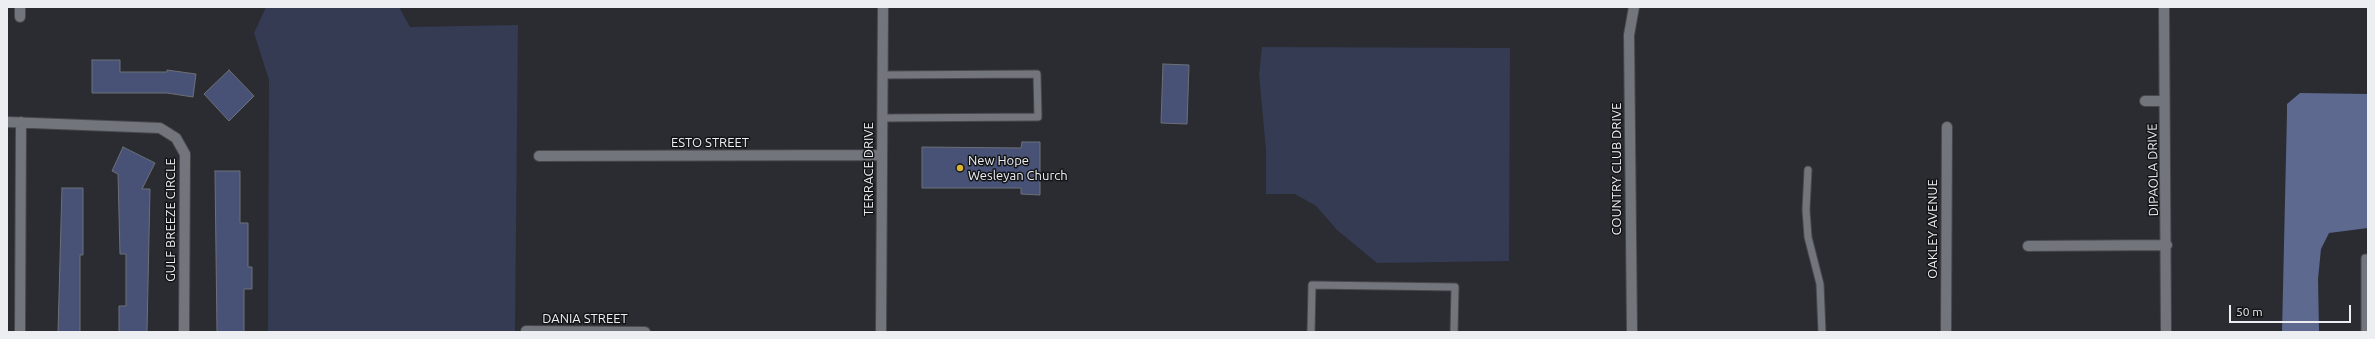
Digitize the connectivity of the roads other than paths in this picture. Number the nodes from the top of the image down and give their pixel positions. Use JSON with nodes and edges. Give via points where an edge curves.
{"nodes":[{"id":1,"x":883,"y":7,"type":"edge"},
{"id":2,"x":1634,"y":7,"type":"edge"},
{"id":3,"x":2164,"y":7,"type":"edge"},
{"id":4,"x":882,"y":75,"type":"junction"},
{"id":5,"x":2145,"y":101,"type":"dead end"},
{"id":6,"x":2164,"y":101,"type":"junction"},
{"id":7,"x":882,"y":118,"type":"junction"},
{"id":8,"x":7,"y":122,"type":"edge"},
{"id":9,"x":22,"y":122,"type":"junction"},
{"id":10,"x":1947,"y":126,"type":"dead end"},
{"id":11,"x":882,"y":155,"type":"junction"},
{"id":12,"x":539,"y":156,"type":"dead end"},
{"id":13,"x":1808,"y":170,"type":"dead end"},
{"id":14,"x":2167,"y":245,"type":"junction"},
{"id":15,"x":2028,"y":246,"type":"dead end"},
{"id":16,"x":2368,"y":258,"type":"edge"},
{"id":17,"x":526,"y":331,"type":"edge"},
{"id":18,"x":20,"y":332,"type":"edge"},
{"id":19,"x":184,"y":332,"type":"edge"},
{"id":20,"x":645,"y":332,"type":"edge"},
{"id":21,"x":881,"y":332,"type":"edge"},
{"id":22,"x":1311,"y":332,"type":"edge"},
{"id":23,"x":1454,"y":332,"type":"edge"},
{"id":24,"x":1632,"y":332,"type":"edge"},
{"id":25,"x":1822,"y":332,"type":"edge"},
{"id":26,"x":1946,"y":332,"type":"edge"},
{"id":27,"x":2166,"y":332,"type":"edge"},
{"id":28,"x":2365,"y":332,"type":"edge"}],
"edges":[{"from":1,"to":4,"type":"street","name":"TERRACE DRIVE"},
{"from":2,"to":24,"type":"street","name":"COUNTRY CLUB DRIVE","via":[[1629,35]]},
{"from":3,"to":6,"type":"street","name":"DIPAOLA DRIVE"},
{"from":4,"to":7,"type":"street","name":"TERRACE DRIVE"},
{"from":4,"to":7,"type":"lane","via":[[1037,74],[1038,117]]},
{"from":5,"to":6,"type":"street"},
{"from":6,"to":14,"type":"street","name":"DIPAOLA DRIVE"},
{"from":7,"to":11,"type":"street","name":"TERRACE DRIVE"},
{"from":8,"to":9,"type":"street","name":"GULF BREEZE CIRCLE"},
{"from":9,"to":18,"type":"street"},
{"from":9,"to":19,"type":"street","name":"GULF BREEZE CIRCLE","via":[[160,128],[176,138],[184,154]]},
{"from":10,"to":26,"type":"street","name":"OAKLEY AVENUE"},
{"from":11,"to":12,"type":"street","name":"ESTO STREET"},
{"from":11,"to":21,"type":"street","name":"TERRACE DRIVE"},
{"from":13,"to":25,"type":"lane","via":[[1808,237],[1820,284]]},
{"from":14,"to":15,"type":"street"},
{"from":14,"to":27,"type":"street","name":"DIPAOLA DRIVE"},
{"from":16,"to":28,"type":"lane","via":[[2365,258]]},
{"from":17,"to":20,"type":"street","name":"DANIA STREET"},
{"from":22,"to":23,"type":"lane","via":[[1312,285],[1455,287]]}]}
